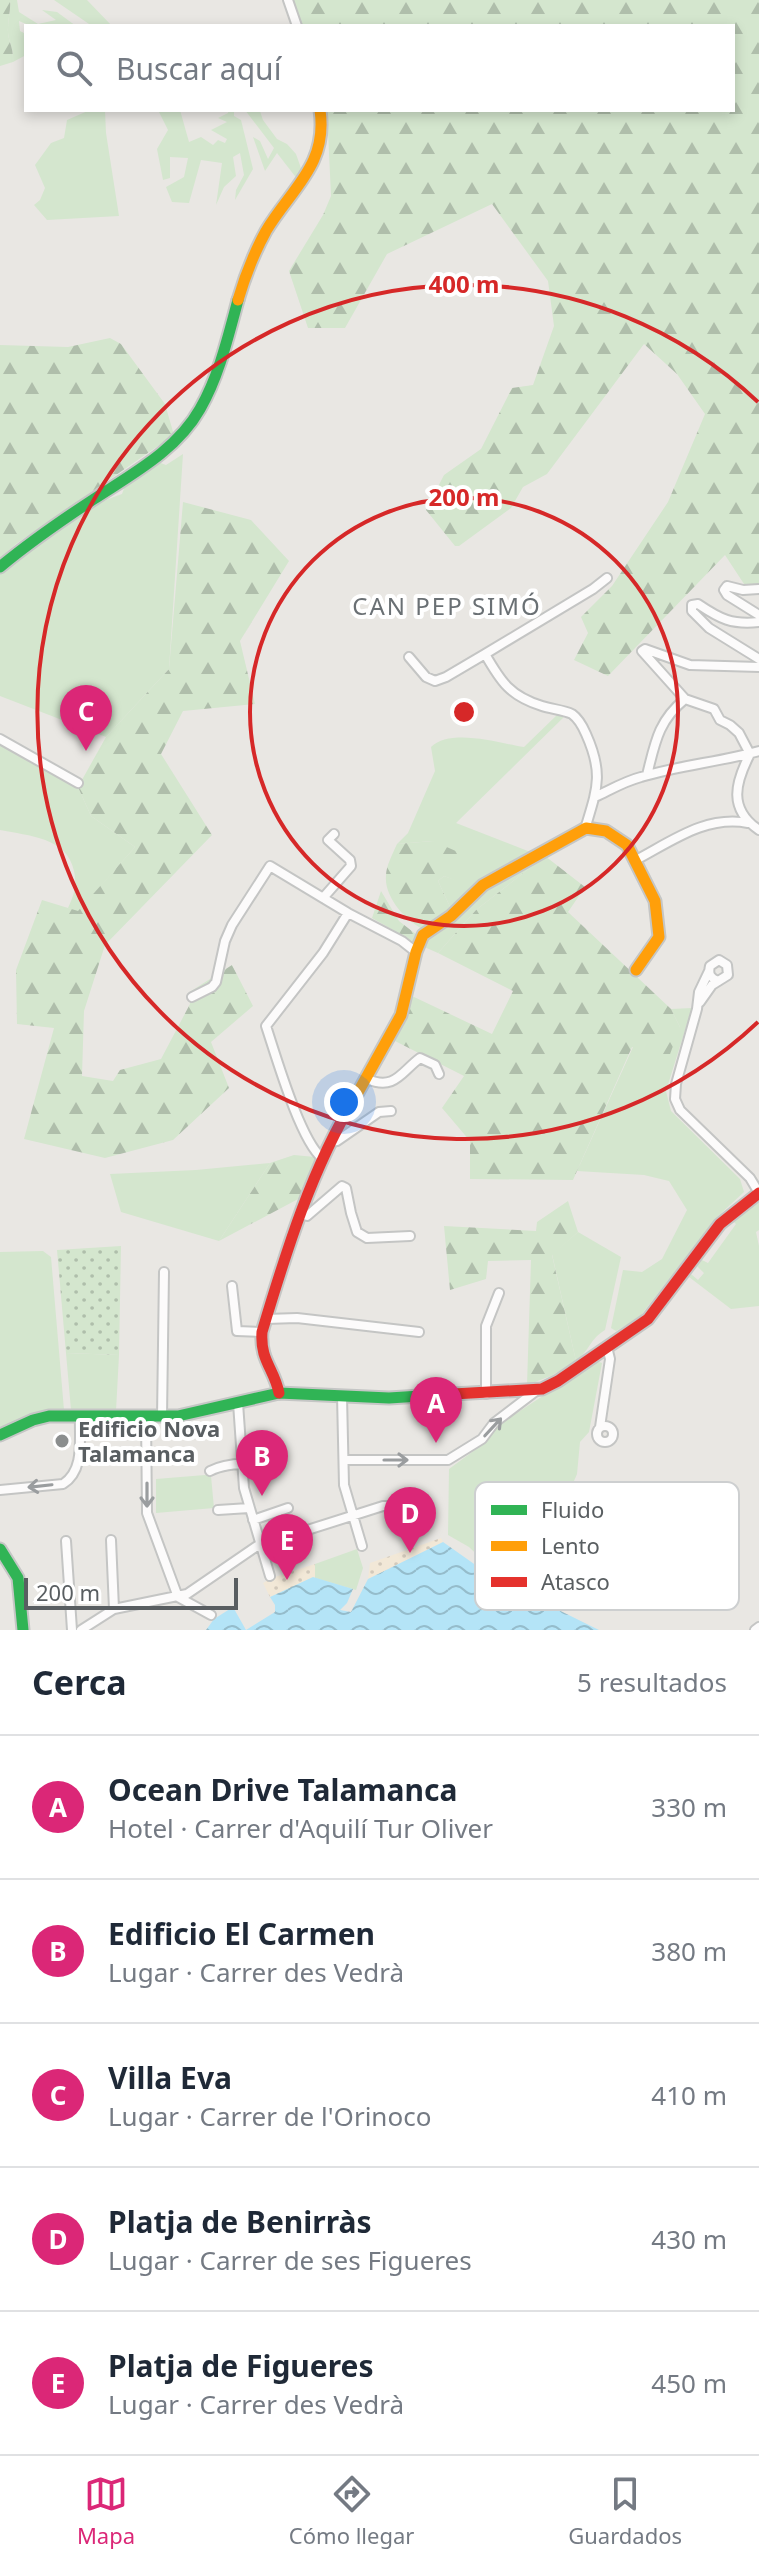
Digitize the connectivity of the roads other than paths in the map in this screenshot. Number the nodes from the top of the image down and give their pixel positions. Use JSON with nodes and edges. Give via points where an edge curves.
{"nodes":[{"id":1,"x":288,"y":0,"type":"edge"},
{"id":2,"x":296,"y":24,"type":"edge"},
{"id":3,"x":320,"y":112,"type":"edge"},
{"id":4,"x":0,"y":567,"type":"edge"},
{"id":5,"x":607,"y":578,"type":"dead end"},
{"id":6,"x":759,"y":589,"type":"edge"},
{"id":7,"x":759,"y":615,"type":"edge"},
{"id":8,"x":759,"y":622,"type":"edge"},
{"id":9,"x":485,"y":654,"type":"junction"},
{"id":10,"x":409,"y":657,"type":"dead end"},
{"id":11,"x":759,"y":659,"type":"edge"},
{"id":12,"x":759,"y":667,"type":"edge"},
{"id":13,"x":685,"y":699,"type":"junction"},
{"id":14,"x":0,"y":739,"type":"edge"},
{"id":15,"x":754,"y":752,"type":"edge"},
{"id":16,"x":647,"y":775,"type":"junction"},
{"id":17,"x":78,"y":783,"type":"dead end"},
{"id":18,"x":595,"y":797,"type":"junction"},
{"id":19,"x":748,"y":823,"type":"junction"},
{"id":20,"x":585,"y":829,"type":"junction"},
{"id":21,"x":759,"y":830,"type":"edge"},
{"id":22,"x":334,"y":834,"type":"dead end"},
{"id":23,"x":636,"y":860,"type":"junction"},
{"id":24,"x":323,"y":898,"type":"junction"},
{"id":25,"x":348,"y":913,"type":"junction"},
{"id":26,"x":416,"y":952,"type":"junction"},
{"id":27,"x":636,"y":970,"type":"dead end"},
{"id":28,"x":709,"y":971,"type":"junction"},
{"id":29,"x":718,"y":981,"type":"junction"},
{"id":30,"x":192,"y":997,"type":"dead end"},
{"id":31,"x":697,"y":1009,"type":"junction"},
{"id":32,"x":439,"y":1074,"type":"dead end"},
{"id":33,"x":367,"y":1079,"type":"junction"},
{"id":34,"x":391,"y":1111,"type":"dead end"},
{"id":35,"x":330,"y":1142,"type":"junction"},
{"id":36,"x":322,"y":1158,"type":"junction"},
{"id":37,"x":759,"y":1193,"type":"edge"},
{"id":38,"x":303,"y":1214,"type":"junction"},
{"id":39,"x":410,"y":1236,"type":"dead end"},
{"id":40,"x":164,"y":1272,"type":"dead end"},
{"id":41,"x":232,"y":1286,"type":"dead end"},
{"id":42,"x":499,"y":1293,"type":"dead end"},
{"id":43,"x":266,"y":1319,"type":"junction"},
{"id":44,"x":262,"y":1332,"type":"junction"},
{"id":45,"x":419,"y":1332,"type":"dead end"},
{"id":46,"x":607,"y":1347,"type":"junction"},
{"id":47,"x":536,"y":1391,"type":"junction"},
{"id":48,"x":279,"y":1393,"type":"junction"},
{"id":49,"x":486,"y":1394,"type":"junction"},
{"id":50,"x":342,"y":1396,"type":"junction"},
{"id":51,"x":238,"y":1403,"type":"junction"},
{"id":52,"x":80,"y":1416,"type":"junction"},
{"id":53,"x":146,"y":1417,"type":"junction"},
{"id":54,"x":162,"y":1417,"type":"junction"},
{"id":55,"x":600,"y":1427,"type":"dead end"},
{"id":56,"x":0,"y":1435,"type":"edge"},
{"id":57,"x":344,"y":1460,"type":"junction"},
{"id":58,"x":242,"y":1465,"type":"junction"},
{"id":59,"x":280,"y":1465,"type":"dead end"},
{"id":60,"x":210,"y":1471,"type":"dead end"},
{"id":61,"x":0,"y":1490,"type":"edge"},
{"id":62,"x":411,"y":1506,"type":"dead end"},
{"id":63,"x":249,"y":1508,"type":"junction"},
{"id":64,"x":288,"y":1508,"type":"dead end"},
{"id":65,"x":218,"y":1510,"type":"dead end"},
{"id":66,"x":354,"y":1516,"type":"junction"},
{"id":67,"x":253,"y":1520,"type":"junction"},
{"id":68,"x":111,"y":1540,"type":"dead end"},
{"id":69,"x":66,"y":1541,"type":"dead end"},
{"id":70,"x":261,"y":1545,"type":"junction"},
{"id":71,"x":362,"y":1546,"type":"dead end"},
{"id":72,"x":0,"y":1549,"type":"edge"},
{"id":73,"x":270,"y":1576,"type":"dead end"},
{"id":74,"x":178,"y":1597,"type":"junction"},
{"id":75,"x":114,"y":1609,"type":"junction"},
{"id":76,"x":211,"y":1615,"type":"dead end"},
{"id":77,"x":23,"y":1630,"type":"edge"},
{"id":78,"x":72,"y":1630,"type":"edge"},
{"id":79,"x":81,"y":1630,"type":"edge"}],
"edges":[{"from":1,"to":2,"type":"street"},
{"from":3,"to":4,"type":"street","via":[[321,142],[244,275],[217,371],[197,414],[157,457]]},
{"from":5,"to":9,"type":"street"},
{"from":6,"to":7,"type":"street","via":[[724,590]]},
{"from":8,"to":11,"type":"street","via":[[729,622],[692,605],[709,628]]},
{"from":9,"to":10,"type":"street","via":[[435,681]]},
{"from":9,"to":18,"type":"street","via":[[507,688],[582,724],[599,772]]},
{"from":12,"to":13,"type":"street","via":[[690,665],[643,649]]},
{"from":13,"to":15,"type":"street","via":[[714,709]]},
{"from":13,"to":16,"type":"street","via":[[661,725]]},
{"from":14,"to":17,"type":"street"},
{"from":15,"to":16,"type":"street"},
{"from":15,"to":19,"type":"street","via":[[737,782],[737,802]]},
{"from":16,"to":18,"type":"street"},
{"from":18,"to":20,"type":"street"},
{"from":19,"to":21,"type":"street"},
{"from":19,"to":23,"type":"street","via":[[700,826]]},
{"from":20,"to":23,"type":"street","via":[[616,836]]},
{"from":20,"to":26,"type":"street","via":[[483,885],[423,935]]},
{"from":22,"to":24,"type":"street","via":[[328,840],[351,866]]},
{"from":23,"to":27,"type":"street","via":[[655,901],[660,932]]},
{"from":24,"to":25,"type":"street"},
{"from":24,"to":30,"type":"street","via":[[270,866],[232,925],[216,982]]},
{"from":25,"to":26,"type":"street"},
{"from":25,"to":36,"type":"street","via":[[266,1026],[297,1116]]},
{"from":26,"to":33,"type":"street","via":[[401,1015]]},
{"from":28,"to":29,"type":"street"},
{"from":28,"to":29,"type":"street","via":[[719,960],[727,965],[728,975]]},
{"from":28,"to":31,"type":"street"},
{"from":29,"to":31,"type":"street"},
{"from":31,"to":37,"type":"street","via":[[676,1084],[676,1105]]},
{"from":32,"to":33,"type":"street","via":[[435,1065],[420,1058],[387,1083]]},
{"from":33,"to":35,"type":"street"},
{"from":34,"to":35,"type":"street","via":[[379,1112]]},
{"from":35,"to":36,"type":"street"},
{"from":36,"to":38,"type":"street"},
{"from":37,"to":46,"type":"street","via":[[720,1224],[648,1319]]},
{"from":38,"to":39,"type":"street","via":[[342,1186],[357,1232],[367,1238]]},
{"from":38,"to":43,"type":"street"},
{"from":40,"to":54,"type":"street"},
{"from":41,"to":44,"type":"street","via":[[237,1331]]},
{"from":42,"to":49,"type":"street","via":[[486,1326]]},
{"from":43,"to":44,"type":"street"},
{"from":43,"to":45,"type":"street"},
{"from":44,"to":48,"type":"street","via":[[262,1355]]},
{"from":46,"to":47,"type":"street"},
{"from":46,"to":55,"type":"street","via":[[610,1359]]},
{"from":47,"to":49,"type":"street"},
{"from":57,"to":47,"type":"street","one_way":true,"via":[[448,1460],[482,1439]]},
{"from":48,"to":50,"type":"street"},
{"from":48,"to":51,"type":"street"},
{"from":49,"to":50,"type":"street"},
{"from":50,"to":57,"type":"street"},
{"from":51,"to":54,"type":"street"},
{"from":51,"to":58,"type":"street"},
{"from":52,"to":53,"type":"street"},
{"from":52,"to":56,"type":"street","via":[[49,1416]]},
{"from":52,"to":61,"type":"street","one_way":true,"via":[[78,1466],[69,1480]]},
{"from":53,"to":54,"type":"street"},
{"from":53,"to":74,"type":"street","one_way":true,"via":[[147,1513]]},
{"from":57,"to":66,"type":"street","via":[[344,1485]]},
{"from":58,"to":59,"type":"street"},
{"from":58,"to":60,"type":"street"},
{"from":58,"to":63,"type":"street"},
{"from":62,"to":66,"type":"street","via":[[383,1506]]},
{"from":63,"to":65,"type":"street"},
{"from":63,"to":67,"type":"street"},
{"from":64,"to":67,"type":"street"},
{"from":66,"to":70,"type":"street"},
{"from":66,"to":71,"type":"street"},
{"from":67,"to":70,"type":"street"},
{"from":68,"to":75,"type":"street"},
{"from":69,"to":78,"type":"street"},
{"from":70,"to":73,"type":"street"},
{"from":70,"to":74,"type":"street"},
{"from":72,"to":77,"type":"street","via":[[18,1578]]},
{"from":74,"to":75,"type":"street"},
{"from":74,"to":76,"type":"street"},
{"from":75,"to":79,"type":"street"}]}
